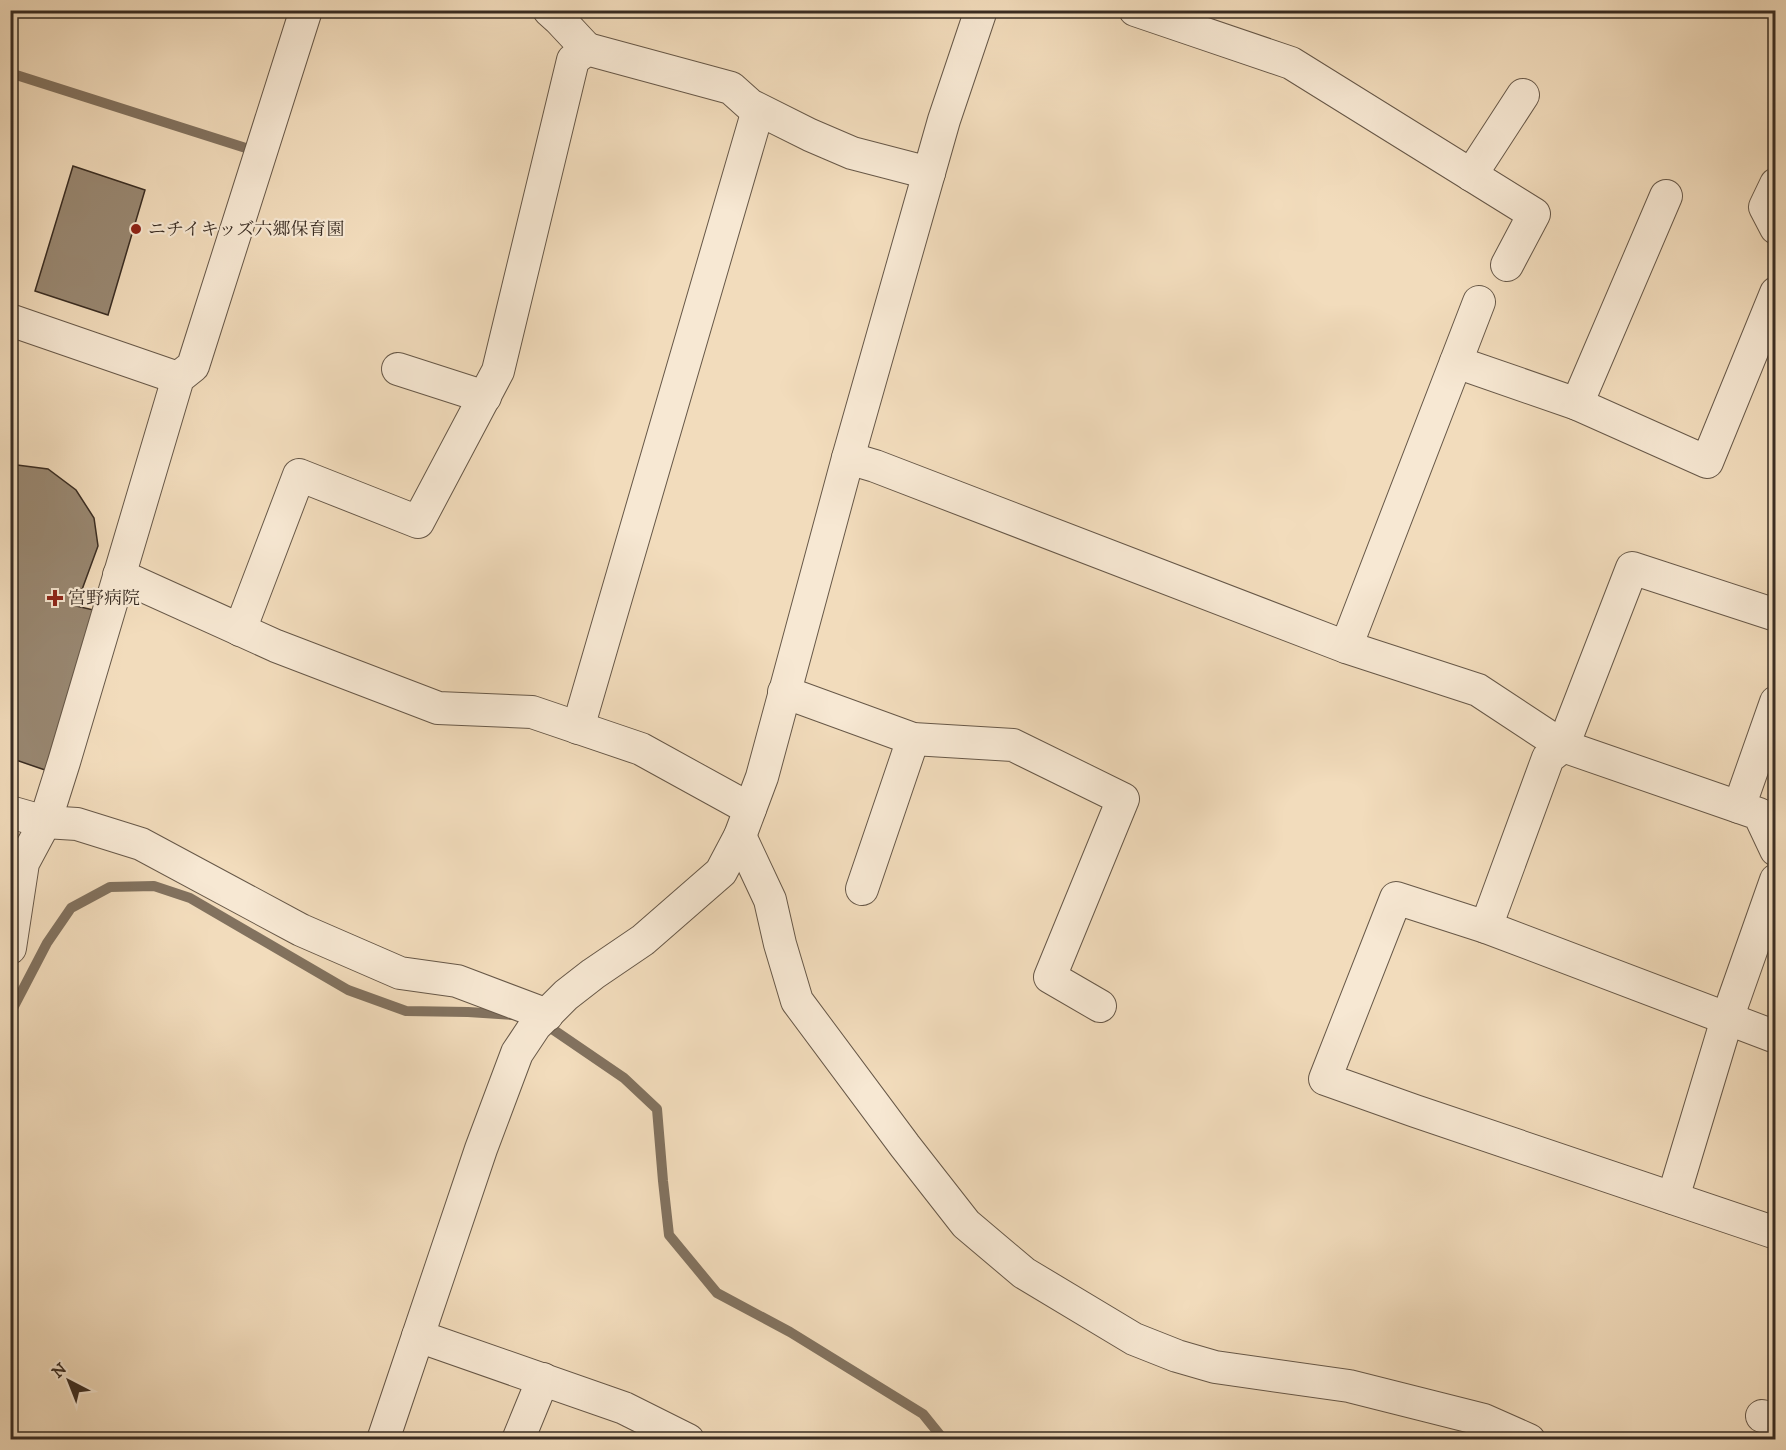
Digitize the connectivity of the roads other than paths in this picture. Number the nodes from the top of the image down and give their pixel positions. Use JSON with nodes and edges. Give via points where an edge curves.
{"nodes":[{"id":1,"x":306,"y":10,"type":"edge"},
{"id":2,"x":549,"y":10,"type":"edge"},
{"id":3,"x":981,"y":10,"type":"edge"},
{"id":4,"x":1135,"y":10,"type":"edge"},
{"id":5,"x":587,"y":48,"type":"junction"},
{"id":6,"x":1523,"y":95,"type":"dead end"},
{"id":7,"x":758,"y":110,"type":"junction"},
{"id":8,"x":929,"y":173,"type":"junction"},
{"id":9,"x":1471,"y":175,"type":"junction"},
{"id":10,"x":1776,"y":184,"type":"edge"},
{"id":11,"x":1666,"y":196,"type":"dead end"},
{"id":12,"x":1776,"y":228,"type":"edge"},
{"id":13,"x":1507,"y":265,"type":"dead end"},
{"id":14,"x":1776,"y":293,"type":"edge"},
{"id":15,"x":1479,"y":302,"type":"dead end"},
{"id":16,"x":10,"y":320,"type":"edge"},
{"id":17,"x":1456,"y":362,"type":"junction"},
{"id":18,"x":398,"y":369,"type":"dead end"},
{"id":19,"x":178,"y":378,"type":"junction"},
{"id":20,"x":485,"y":397,"type":"junction"},
{"id":21,"x":1577,"y":404,"type":"junction"},
{"id":22,"x":848,"y":458,"type":"junction"},
{"id":23,"x":119,"y":576,"type":"junction"},
{"id":24,"x":1776,"y":615,"type":"edge"},
{"id":25,"x":240,"y":630,"type":"junction"},
{"id":26,"x":1346,"y":647,"type":"junction"},
{"id":27,"x":784,"y":692,"type":"junction"},
{"id":28,"x":1776,"y":702,"type":"edge"},
{"id":29,"x":578,"y":728,"type":"junction"},
{"id":30,"x":913,"y":739,"type":"junction"},
{"id":31,"x":1563,"y":746,"type":"junction"},
{"id":32,"x":1739,"y":807,"type":"junction"},
{"id":33,"x":10,"y":812,"type":"edge"},
{"id":34,"x":45,"y":822,"type":"junction"},
{"id":35,"x":745,"y":823,"type":"junction"},
{"id":36,"x":1776,"y":850,"type":"edge"},
{"id":37,"x":1776,"y":880,"type":"edge"},
{"id":38,"x":862,"y":889,"type":"dead end"},
{"id":39,"x":1486,"y":927,"type":"junction"},
{"id":40,"x":10,"y":948,"type":"edge"},
{"id":41,"x":1100,"y":1006,"type":"dead end"},
{"id":42,"x":547,"y":1015,"type":"junction"},
{"id":43,"x":1727,"y":1019,"type":"junction"},
{"id":44,"x":1776,"y":1037,"type":"edge"},
{"id":45,"x":1673,"y":1198,"type":"junction"},
{"id":46,"x":1776,"y":1233,"type":"edge"},
{"id":47,"x":418,"y":1336,"type":"junction"},
{"id":48,"x":543,"y":1379,"type":"junction"},
{"id":49,"x":650,"y":1431,"type":"edge"},
{"id":50,"x":382,"y":1440,"type":"edge"},
{"id":51,"x":518,"y":1440,"type":"edge"},
{"id":52,"x":688,"y":1440,"type":"edge"},
{"id":53,"x":1529,"y":1440,"type":"edge"}],
"edges":[{"from":1,"to":19,"type":"street","via":[[193,366]]},
{"from":2,"to":5,"type":"street"},
{"from":3,"to":8,"type":"street"},
{"from":4,"to":9,"type":"street","via":[[1291,63]]},
{"from":5,"to":7,"type":"street","via":[[731,88]]},
{"from":5,"to":20,"type":"street","via":[[573,60],[498,371]]},
{"from":6,"to":9,"type":"street"},
{"from":7,"to":8,"type":"street","via":[[852,153]]},
{"from":7,"to":29,"type":"street"},
{"from":8,"to":22,"type":"street"},
{"from":9,"to":13,"type":"street","via":[[1534,214]]},
{"from":10,"to":12,"type":"street","via":[[1765,207]]},
{"from":11,"to":21,"type":"street"},
{"from":14,"to":21,"type":"street","via":[[1707,462]]},
{"from":15,"to":17,"type":"street"},
{"from":16,"to":19,"type":"street"},
{"from":17,"to":21,"type":"street"},
{"from":17,"to":26,"type":"street"},
{"from":18,"to":20,"type":"street"},
{"from":19,"to":23,"type":"street"},
{"from":20,"to":25,"type":"street","via":[[418,522],[299,475]]},
{"from":22,"to":26,"type":"street"},
{"from":22,"to":27,"type":"street"},
{"from":23,"to":25,"type":"street"},
{"from":23,"to":34,"type":"street"},
{"from":24,"to":31,"type":"street","via":[[1632,568]]},
{"from":25,"to":29,"type":"street","via":[[438,708],[532,712]]},
{"from":26,"to":31,"type":"street","via":[[1478,690]]},
{"from":27,"to":30,"type":"street"},
{"from":27,"to":35,"type":"street","via":[[762,777]]},
{"from":28,"to":32,"type":"street"},
{"from":29,"to":35,"type":"street","via":[[641,749]]},
{"from":30,"to":38,"type":"street"},
{"from":30,"to":41,"type":"street","via":[[1013,745],[1123,799],[1050,977]]},
{"from":31,"to":32,"type":"street"},
{"from":31,"to":39,"type":"street","via":[[1548,758]]},
{"from":32,"to":36,"type":"street","via":[[1759,814]]},
{"from":33,"to":34,"type":"street"},
{"from":34,"to":40,"type":"street","via":[[23,863]]},
{"from":34,"to":42,"type":"street","via":[[77,824],[141,844],[301,930],[400,973],[457,981]]},
{"from":35,"to":42,"type":"street","via":[[721,872],[643,940],[566,995]]},
{"from":35,"to":53,"type":"street","via":[[796,1001],[966,1224],[1024,1273],[1134,1339],[1177,1356],[1215,1367],[1349,1386],[1484,1420]]},
{"from":37,"to":43,"type":"street"},
{"from":39,"to":43,"type":"street"},
{"from":39,"to":45,"type":"street","via":[[1396,898],[1325,1079]]},
{"from":42,"to":47,"type":"street","via":[[517,1053]]},
{"from":43,"to":44,"type":"street"},
{"from":43,"to":45,"type":"street"},
{"from":45,"to":46,"type":"street"},
{"from":47,"to":48,"type":"street"},
{"from":47,"to":50,"type":"street"},
{"from":48,"to":49,"type":"street","via":[[624,1408]]},
{"from":48,"to":51,"type":"street"},
{"from":49,"to":52,"type":"street"}]}
